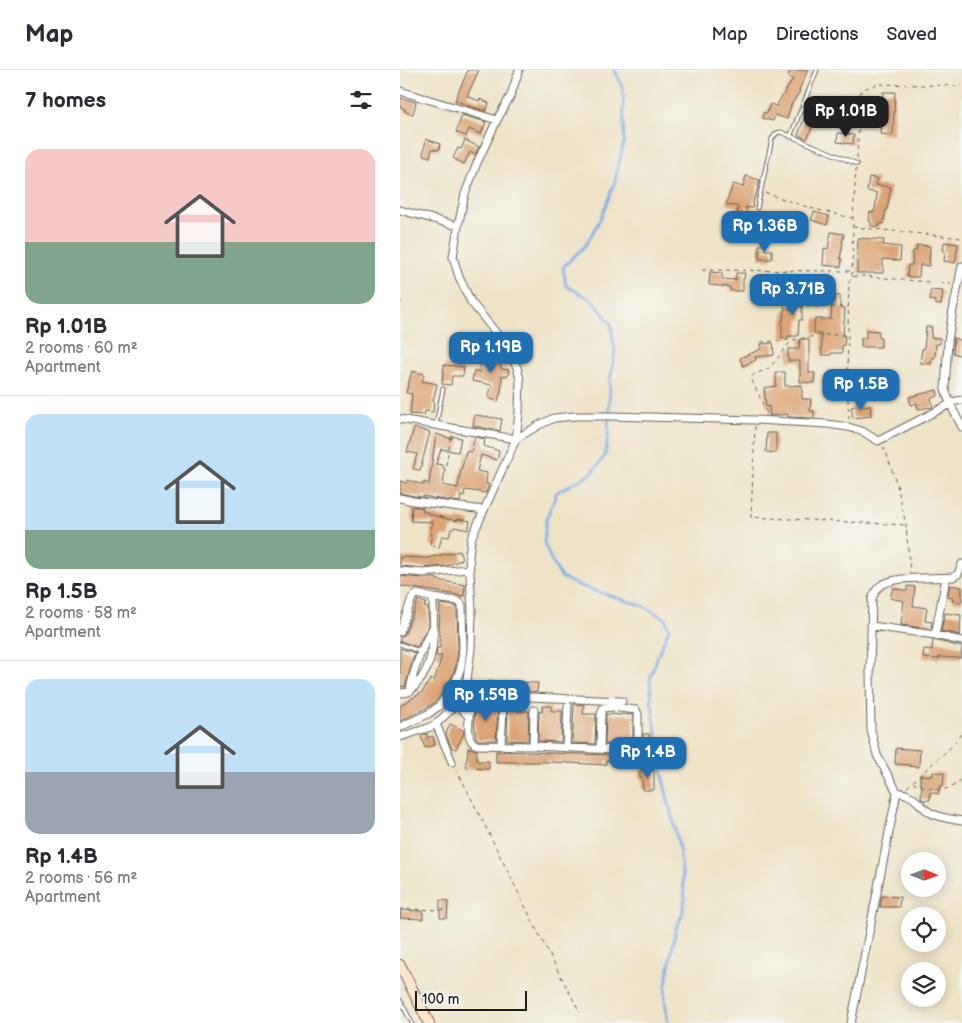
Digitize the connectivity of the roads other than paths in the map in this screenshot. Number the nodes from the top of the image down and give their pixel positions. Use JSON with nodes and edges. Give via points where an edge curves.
{"nodes":[{"id":1,"x":519,"y":70,"type":"edge"},
{"id":2,"x":817,"y":70,"type":"edge"},
{"id":3,"x":400,"y":91,"type":"edge"},
{"id":4,"x":497,"y":120,"type":"junction"},
{"id":5,"x":790,"y":136,"type":"junction"},
{"id":6,"x":857,"y":164,"type":"road end"},
{"id":7,"x":757,"y":208,"type":"dead end"},
{"id":8,"x":400,"y":210,"type":"edge"},
{"id":9,"x":458,"y":226,"type":"junction"},
{"id":10,"x":962,"y":266,"type":"edge"},
{"id":11,"x":960,"y":285,"type":"edge"},
{"id":12,"x":443,"y":389,"type":"dead end"},
{"id":13,"x":962,"y":400,"type":"edge"},
{"id":14,"x":950,"y":404,"type":"junction"},
{"id":15,"x":400,"y":419,"type":"edge"},
{"id":16,"x":436,"y":425,"type":"junction"},
{"id":17,"x":962,"y":426,"type":"edge"},
{"id":18,"x":516,"y":439,"type":"junction"},
{"id":19,"x":400,"y":498,"type":"edge"},
{"id":20,"x":484,"y":510,"type":"junction"},
{"id":21,"x":962,"y":564,"type":"edge"},
{"id":22,"x":469,"y":569,"type":"junction"},
{"id":23,"x":400,"y":571,"type":"edge"},
{"id":24,"x":949,"y":577,"type":"junction"},
{"id":25,"x":962,"y":580,"type":"edge"},
{"id":26,"x":434,"y":598,"type":"junction"},
{"id":27,"x":872,"y":626,"type":"junction"},
{"id":28,"x":433,"y":629,"type":"junction"},
{"id":29,"x":400,"y":632,"type":"edge"},
{"id":30,"x":935,"y":635,"type":"junction"},
{"id":31,"x":962,"y":642,"type":"edge"},
{"id":32,"x":400,"y":644,"type":"edge"},
{"id":33,"x":422,"y":652,"type":"junction"},
{"id":34,"x":410,"y":692,"type":"junction"},
{"id":35,"x":400,"y":693,"type":"edge"},
{"id":36,"x":465,"y":694,"type":"junction"},
{"id":37,"x":622,"y":700,"type":"dead end"},
{"id":38,"x":457,"y":704,"type":"junction"},
{"id":39,"x":568,"y":706,"type":"dead end"},
{"id":40,"x":534,"y":710,"type":"dead end"},
{"id":41,"x":469,"y":717,"type":"junction"},
{"id":42,"x":436,"y":724,"type":"junction"},
{"id":43,"x":400,"y":727,"type":"edge"},
{"id":44,"x":400,"y":737,"type":"edge"},
{"id":45,"x":502,"y":745,"type":"junction"},
{"id":46,"x":533,"y":746,"type":"junction"},
{"id":47,"x":566,"y":747,"type":"junction"},
{"id":48,"x":600,"y":749,"type":"junction"},
{"id":49,"x":452,"y":762,"type":"road end"},
{"id":50,"x":899,"y":792,"type":"junction"},
{"id":51,"x":962,"y":821,"type":"edge"},
{"id":52,"x":400,"y":965,"type":"edge"},
{"id":53,"x":400,"y":1000,"type":"edge"},
{"id":54,"x":412,"y":1023,"type":"edge"},
{"id":55,"x":429,"y":1023,"type":"edge"},
{"id":56,"x":851,"y":1023,"type":"edge"}],
"edges":[{"from":1,"to":4,"type":"street","via":[[511,95]]},
{"from":2,"to":5,"type":"lane"},
{"from":3,"to":4,"type":"street"},
{"from":4,"to":9,"type":"street","via":[[465,194]]},
{"from":5,"to":6,"type":"lane"},
{"from":5,"to":7,"type":"lane","via":[[778,132],[772,139]]},
{"from":8,"to":9,"type":"street"},
{"from":9,"to":18,"type":"street","via":[[453,257],[458,277],[471,302],[497,334],[517,367],[520,388]]},
{"from":10,"to":11,"type":"street"},
{"from":11,"to":14,"type":"street","via":[[953,310],[946,366],[945,389]]},
{"from":12,"to":16,"type":"lane"},
{"from":13,"to":14,"type":"street"},
{"from":14,"to":17,"type":"street"},
{"from":14,"to":18,"type":"street","via":[[878,441],[848,426],[611,416],[554,418]]},
{"from":15,"to":16,"type":"street"},
{"from":16,"to":18,"type":"street"},
{"from":18,"to":20,"type":"street"},
{"from":19,"to":20,"type":"street"},
{"from":20,"to":22,"type":"street","via":[[471,539]]},
{"from":21,"to":24,"type":"street","via":[[958,574]]},
{"from":22,"to":23,"type":"street","via":[[423,573]]},
{"from":22,"to":36,"type":"street","via":[[471,654]]},
{"from":24,"to":25,"type":"street"},
{"from":24,"to":27,"type":"street","via":[[911,578],[880,585],[872,599]]},
{"from":24,"to":30,"type":"street"},
{"from":26,"to":28,"type":"street"},
{"from":26,"to":29,"type":"street","via":[[413,596]]},
{"from":26,"to":43,"type":"street","via":[[458,601],[462,605],[462,667],[455,684],[439,706]]},
{"from":27,"to":30,"type":"street"},
{"from":27,"to":50,"type":"street","via":[[871,730],[877,756]]},
{"from":28,"to":33,"type":"street"},
{"from":28,"to":34,"type":"street","via":[[428,667]]},
{"from":30,"to":31,"type":"street"},
{"from":32,"to":33,"type":"lane"},
{"from":33,"to":34,"type":"street"},
{"from":34,"to":35,"type":"street"},
{"from":36,"to":37,"type":"street"},
{"from":36,"to":38,"type":"street"},
{"from":38,"to":41,"type":"street"},
{"from":38,"to":42,"type":"street"},
{"from":39,"to":47,"type":"street"},
{"from":40,"to":46,"type":"street"},
{"from":41,"to":45,"type":"street","via":[[471,742]]},
{"from":41,"to":45,"type":"street","via":[[473,700],[501,702]]},
{"from":42,"to":44,"type":"street"},
{"from":42,"to":49,"type":"street"},
{"from":45,"to":46,"type":"street"},
{"from":46,"to":47,"type":"street"},
{"from":47,"to":48,"type":"street"},
{"from":48,"to":48,"type":"street","via":[[637,749],[636,710],[603,708],[600,714]]},
{"from":50,"to":51,"type":"street","via":[[932,814]]},
{"from":50,"to":56,"type":"street"},
{"from":52,"to":55,"type":"main road"},
{"from":53,"to":54,"type":"lane"}]}
